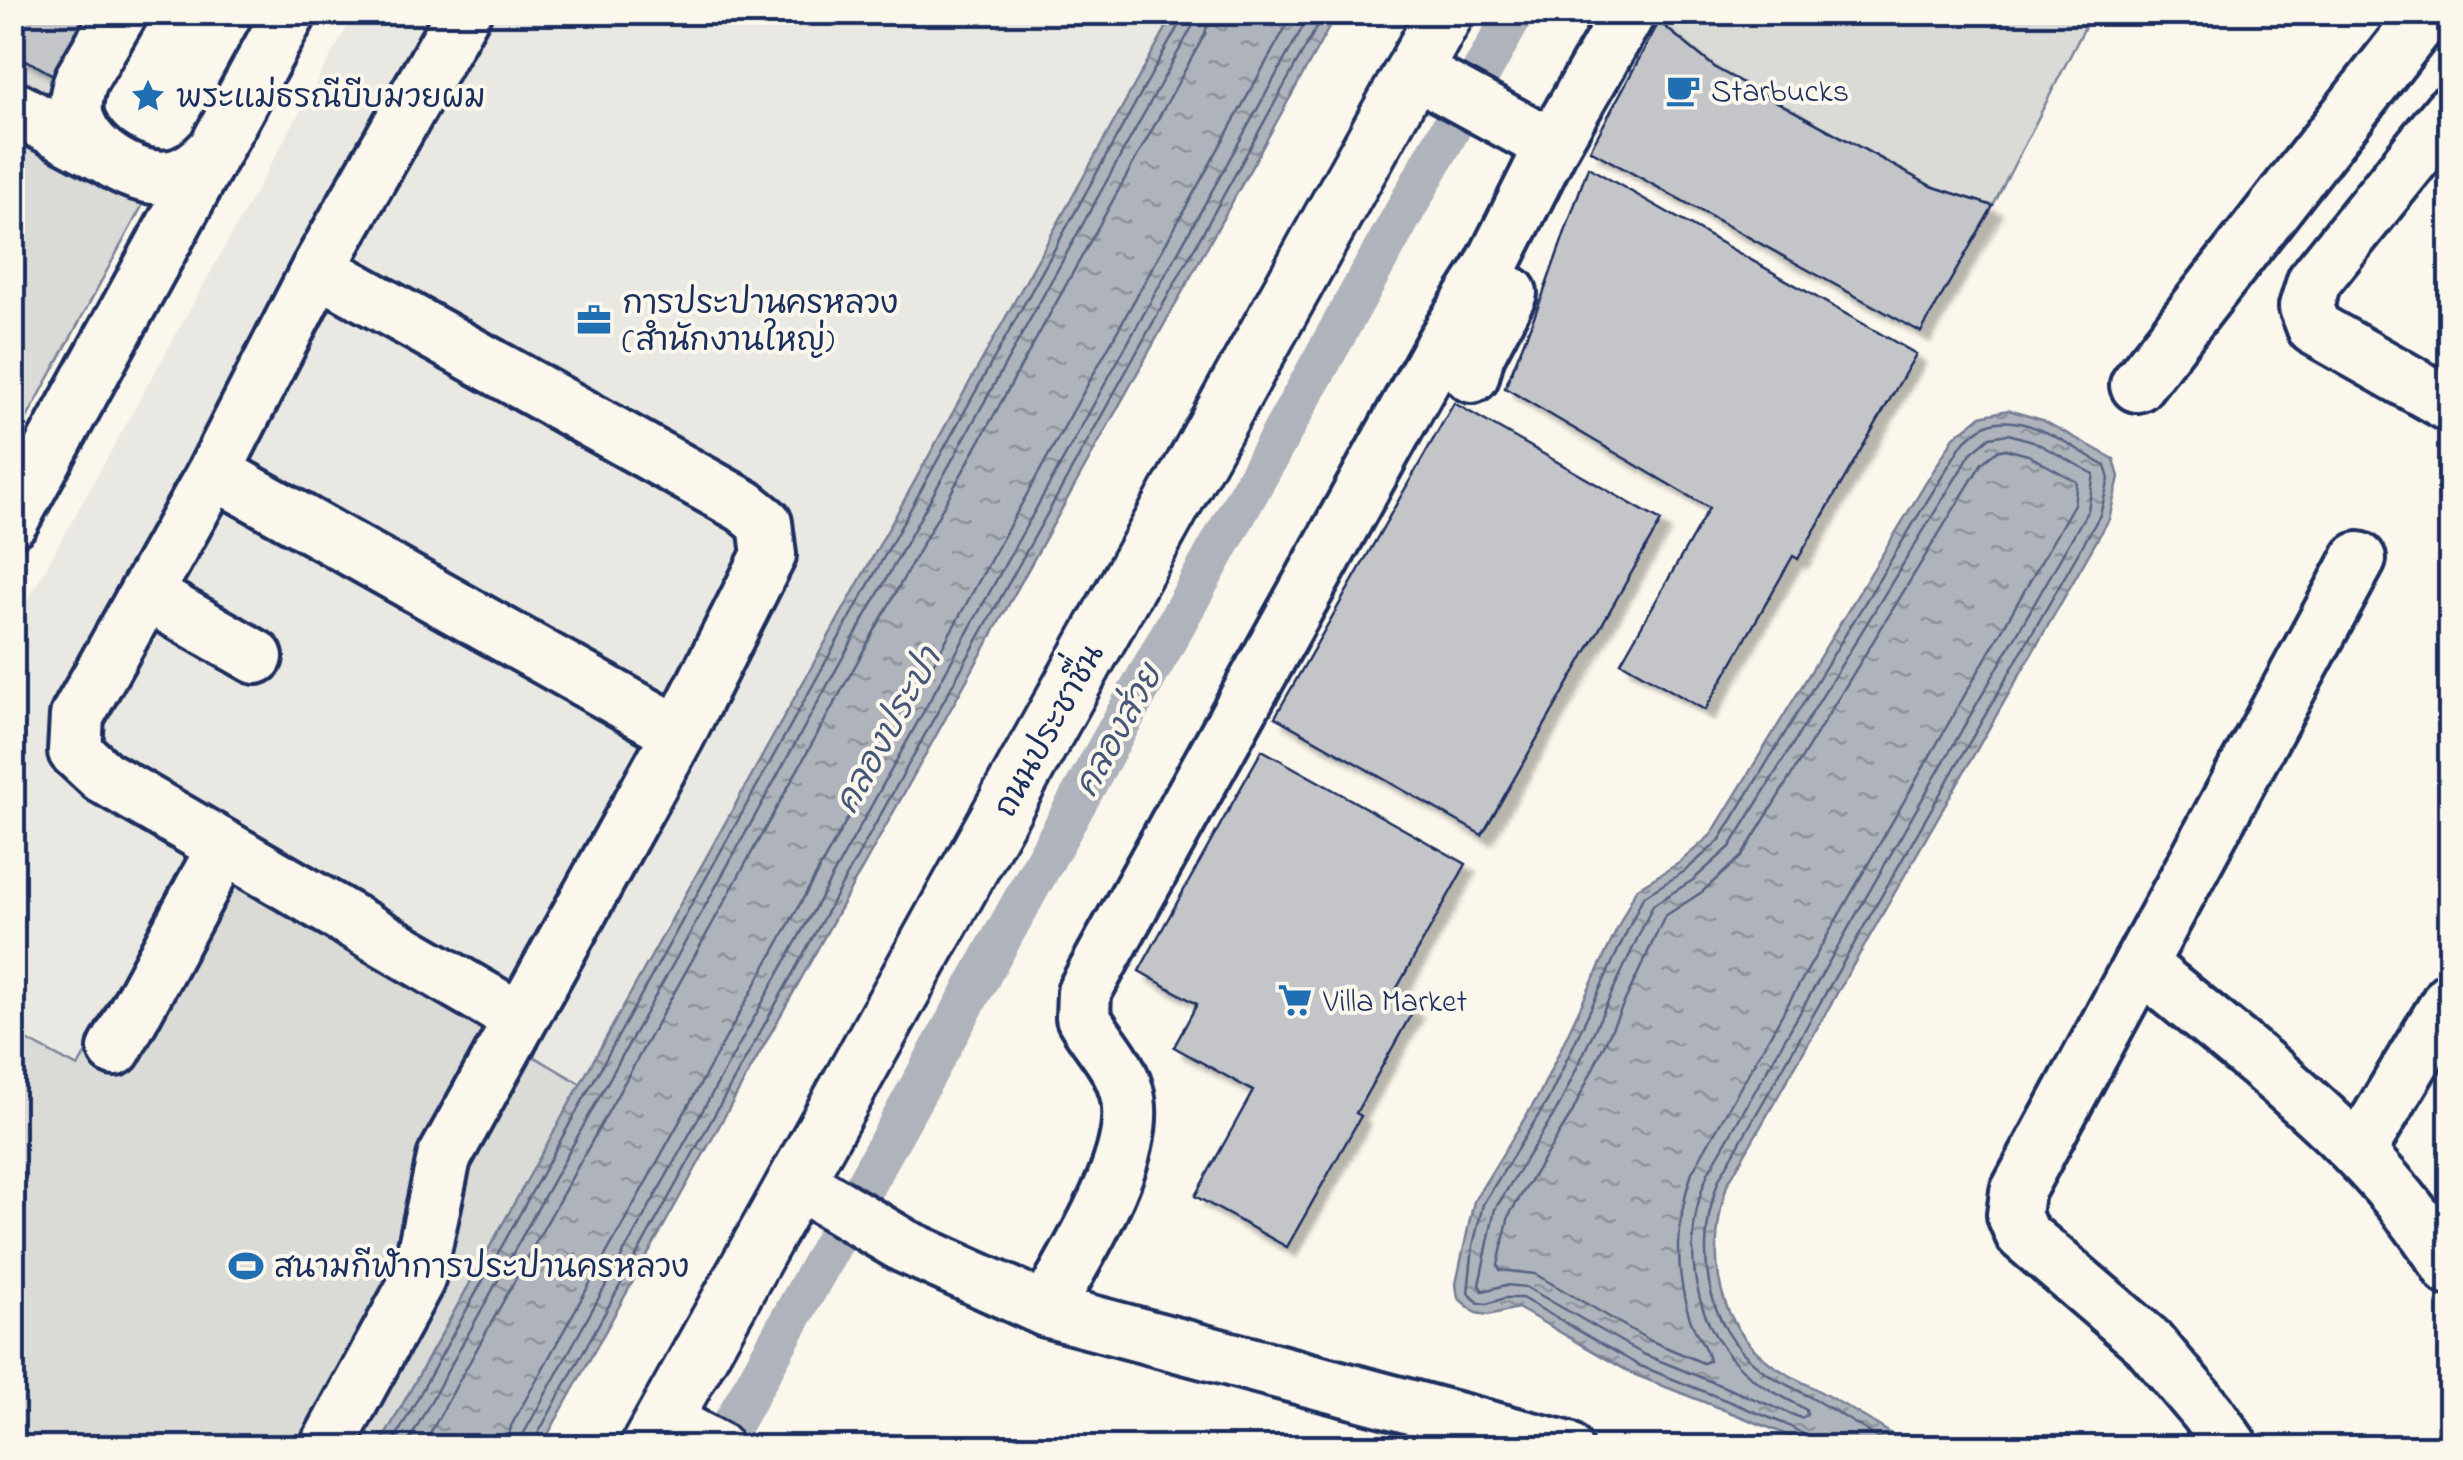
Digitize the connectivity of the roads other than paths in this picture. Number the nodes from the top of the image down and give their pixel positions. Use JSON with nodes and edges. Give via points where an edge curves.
{"nodes":[{"id":1,"x":121,"y":12,"type":"edge"},
{"id":2,"x":290,"y":12,"type":"edge"},
{"id":3,"x":464,"y":12,"type":"edge"},
{"id":4,"x":1446,"y":12,"type":"edge"},
{"id":5,"x":1629,"y":12,"type":"edge"},
{"id":6,"x":2428,"y":12,"type":"edge"},
{"id":7,"x":1430,"y":80,"type":"junction"},
{"id":8,"x":12,"y":107,"type":"edge"},
{"id":9,"x":2450,"y":112,"type":"edge"},
{"id":10,"x":1539,"y":139,"type":"junction"},
{"id":11,"x":216,"y":148,"type":"junction"},
{"id":12,"x":108,"y":158,"type":"junction"},
{"id":13,"x":318,"y":270,"type":"junction"},
{"id":14,"x":2137,"y":385,"type":"dead end"},
{"id":15,"x":2450,"y":405,"type":"edge"},
{"id":16,"x":214,"y":472,"type":"junction"},
{"id":17,"x":12,"y":520,"type":"edge"},
{"id":18,"x":2359,"y":559,"type":"dead end"},
{"id":19,"x":146,"y":594,"type":"junction"},
{"id":20,"x":256,"y":657,"type":"dead end"},
{"id":21,"x":679,"y":734,"type":"junction"},
{"id":22,"x":224,"y":847,"type":"junction"},
{"id":23,"x":2140,"y":964,"type":"junction"},
{"id":24,"x":2450,"y":999,"type":"edge"},
{"id":25,"x":520,"y":1020,"type":"junction"},
{"id":26,"x":115,"y":1048,"type":"dead end"},
{"id":27,"x":2358,"y":1151,"type":"junction"},
{"id":28,"x":812,"y":1192,"type":"junction"},
{"id":29,"x":2450,"y":1269,"type":"edge"},
{"id":30,"x":1046,"y":1310,"type":"junction"},
{"id":31,"x":679,"y":1437,"type":"edge"},
{"id":32,"x":1563,"y":1447,"type":"edge"},
{"id":33,"x":326,"y":1448,"type":"edge"},
{"id":34,"x":2232,"y":1448,"type":"edge"}],
"edges":[{"from":1,"to":12,"type":"street","via":[[81,80],[76,103],[89,140]]},
{"from":2,"to":11,"type":"street"},
{"from":3,"to":13,"type":"street"},
{"from":4,"to":7,"type":"main road","name":"ถนนประชาชื่น"},
{"from":5,"to":10,"type":"street"},
{"from":6,"to":14,"type":"street"},
{"from":7,"to":10,"type":"street"},
{"from":7,"to":28,"type":"main road","name":"ถนนประชาชื่น"},
{"from":8,"to":12,"type":"street"},
{"from":9,"to":15,"type":"street","via":[[2314,281],[2306,307],[2314,328]]},
{"from":10,"to":30,"type":"street","via":[[1488,272],[1084,992],[1083,1017],[1126,1089],[1130,1132],[1119,1170]]},
{"from":11,"to":12,"type":"street","via":[[170,177],[147,176]]},
{"from":11,"to":17,"type":"street"},
{"from":13,"to":16,"type":"street"},
{"from":13,"to":21,"type":"street","via":[[765,523],[769,554]]},
{"from":16,"to":19,"type":"street"},
{"from":16,"to":21,"type":"street"},
{"from":18,"to":23,"type":"street"},
{"from":19,"to":20,"type":"street"},
{"from":19,"to":22,"type":"street","via":[[77,716],[75,751],[102,776]]},
{"from":21,"to":25,"type":"street"},
{"from":22,"to":25,"type":"street"},
{"from":22,"to":26,"type":"street"},
{"from":23,"to":27,"type":"street"},
{"from":23,"to":34,"type":"street","via":[[2017,1192],[2014,1215],[2022,1234],[2148,1342]]},
{"from":24,"to":27,"type":"street"},
{"from":25,"to":33,"type":"street","via":[[444,1158],[418,1278]]},
{"from":27,"to":29,"type":"street","via":[[2425,1227]]},
{"from":28,"to":30,"type":"street","via":[[904,1246]]},
{"from":28,"to":31,"type":"main road","name":"ถนนประชาชื่น"},
{"from":30,"to":32,"type":"street"}]}
